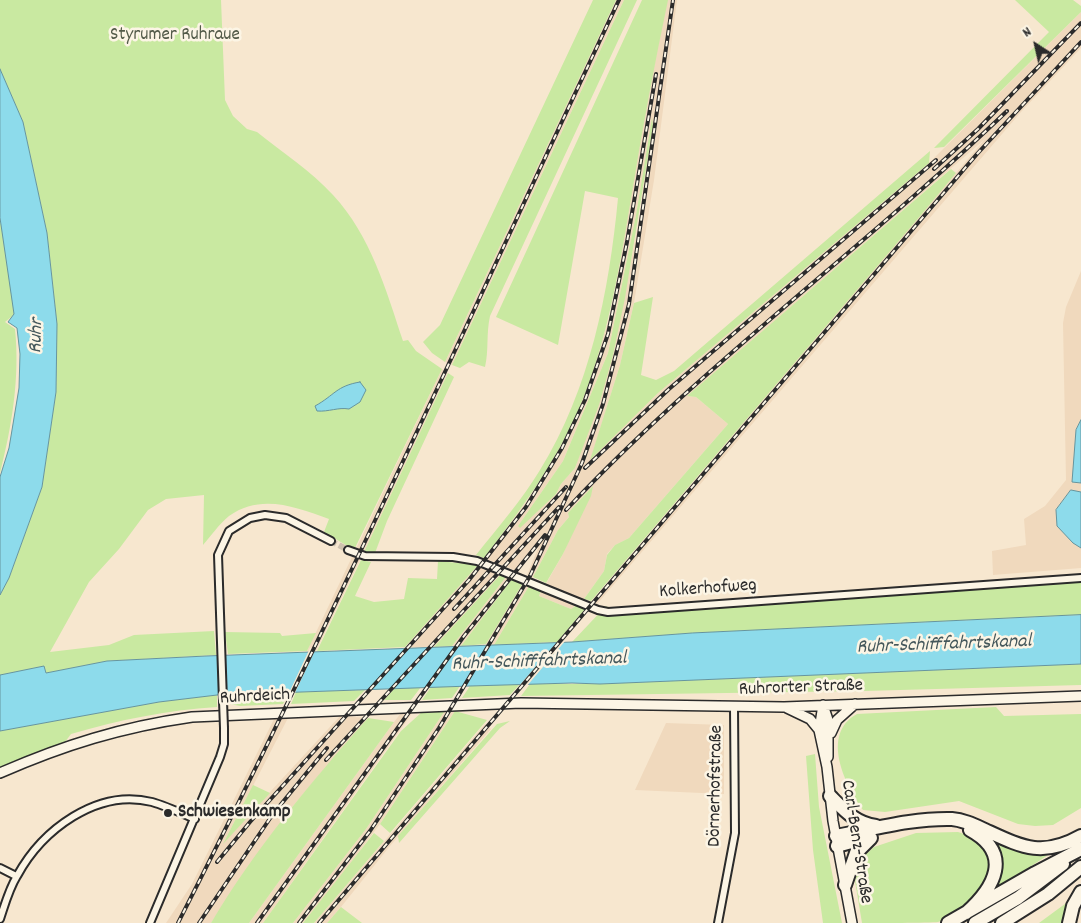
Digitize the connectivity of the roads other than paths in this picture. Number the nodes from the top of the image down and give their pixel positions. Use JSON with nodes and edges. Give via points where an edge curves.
{"nodes":[{"id":1,"x":328,"y":539,"type":"tunnel mouth"},
{"id":2,"x":348,"y":550,"type":"tunnel mouth"},
{"id":3,"x":1081,"y":578,"type":"edge"},
{"id":4,"x":1081,"y":696,"type":"edge"},
{"id":5,"x":521,"y":703,"type":"joint"},
{"id":6,"x":856,"y":704,"type":"junction"},
{"id":7,"x":823,"y":705,"type":"junction"},
{"id":8,"x":784,"y":707,"type":"junction"},
{"id":9,"x":734,"y":708,"type":"junction"},
{"id":10,"x":819,"y":730,"type":"junction"},
{"id":11,"x":829,"y":741,"type":"junction"},
{"id":12,"x":827,"y":767,"type":"junction"},
{"id":13,"x":0,"y":773,"type":"edge"},
{"id":14,"x":830,"y":796,"type":"junction"},
{"id":15,"x":195,"y":819,"type":"junction"},
{"id":16,"x":884,"y":826,"type":"junction"},
{"id":17,"x":873,"y":836,"type":"junction"},
{"id":18,"x":1081,"y":836,"type":"edge"},
{"id":19,"x":836,"y":841,"type":"junction"},
{"id":20,"x":1081,"y":850,"type":"edge"},
{"id":21,"x":1081,"y":867,"type":"edge"},
{"id":22,"x":0,"y":868,"type":"edge"},
{"id":23,"x":16,"y":876,"type":"junction"},
{"id":24,"x":845,"y":885,"type":"junction"},
{"id":25,"x":1081,"y":892,"type":"edge"},
{"id":26,"x":1032,"y":905,"type":"junction"},
{"id":27,"x":966,"y":914,"type":"junction"},
{"id":28,"x":0,"y":919,"type":"edge"},
{"id":29,"x":150,"y":923,"type":"edge"},
{"id":30,"x":718,"y":923,"type":"edge"},
{"id":31,"x":852,"y":923,"type":"edge"},
{"id":32,"x":948,"y":923,"type":"edge"},
{"id":33,"x":976,"y":923,"type":"edge"},
{"id":34,"x":1002,"y":923,"type":"edge"},
{"id":35,"x":1012,"y":923,"type":"edge"},
{"id":36,"x":1069,"y":923,"type":"edge"}],
"edges":[{"from":1,"to":15,"type":"street","bridge":true,"via":[[286,518],[265,515],[250,518],[229,531],[218,555],[224,744]]},
{"from":2,"to":3,"type":"street","name":"Kolkerhofweg","via":[[365,556],[453,557],[477,561],[608,612]]},
{"from":4,"to":6,"type":"main road","name":"Ruhrorter Straße"},
{"from":5,"to":9,"type":"main road","name":"Ruhrorter Straße"},
{"from":5,"to":13,"type":"main road","name":"Ruhrdeich","via":[[192,717],[144,724],[83,740]]},
{"from":6,"to":7,"type":"main road","name":"Ruhrorter Straße"},
{"from":6,"to":11,"type":"main road","via":[[837,720]]},
{"from":7,"to":8,"type":"main road","name":"Ruhrorter Straße"},
{"from":7,"to":10,"type":"main road","name":"Carl-Benz-Straße"},
{"from":7,"to":11,"type":"main road","name":"Carl-Benz-Straße"},
{"from":8,"to":9,"type":"main road","name":"Ruhrorter Straße"},
{"from":8,"to":10,"type":"main road","via":[[810,720]]},
{"from":9,"to":30,"type":"street","name":"Dörnerhofstraße","via":[[735,833]]},
{"from":10,"to":12,"type":"main road","name":"Carl-Benz-Straße"},
{"from":11,"to":12,"type":"main road","name":"Carl-Benz-Straße"},
{"from":12,"to":14,"type":"main road","name":"Carl-Benz-Straße"},
{"from":14,"to":16,"type":"highway","via":[[850,816],[868,824]]},
{"from":14,"to":19,"type":"main road","name":"Carl-Benz-Straße"},
{"from":15,"to":23,"type":"street","via":[[151,802],[107,802],[86,809],[47,836]]},
{"from":15,"to":29,"type":"street"},
{"from":16,"to":18,"type":"highway","via":[[955,819],[1036,849],[1052,848]]},
{"from":16,"to":19,"type":"highway"},
{"from":17,"to":19,"type":"highway"},
{"from":17,"to":24,"type":"highway","via":[[856,852]]},
{"from":17,"to":27,"type":"highway","via":[[910,828],[949,826],[969,829],[984,839],[994,858],[995,875],[988,891]]},
{"from":19,"to":24,"type":"main road","name":"Carl-Benz-Straße"},
{"from":20,"to":27,"type":"highway","via":[[1035,872]]},
{"from":20,"to":33,"type":"highway","via":[[1018,898]]},
{"from":21,"to":26,"type":"highway"},
{"from":22,"to":23,"type":"street"},
{"from":23,"to":28,"type":"street"},
{"from":24,"to":31,"type":"main road","name":"Carl-Benz-Straße"},
{"from":25,"to":36,"type":"highway"},
{"from":26,"to":34,"type":"highway"},
{"from":26,"to":35,"type":"highway"},
{"from":27,"to":32,"type":"highway"}]}
